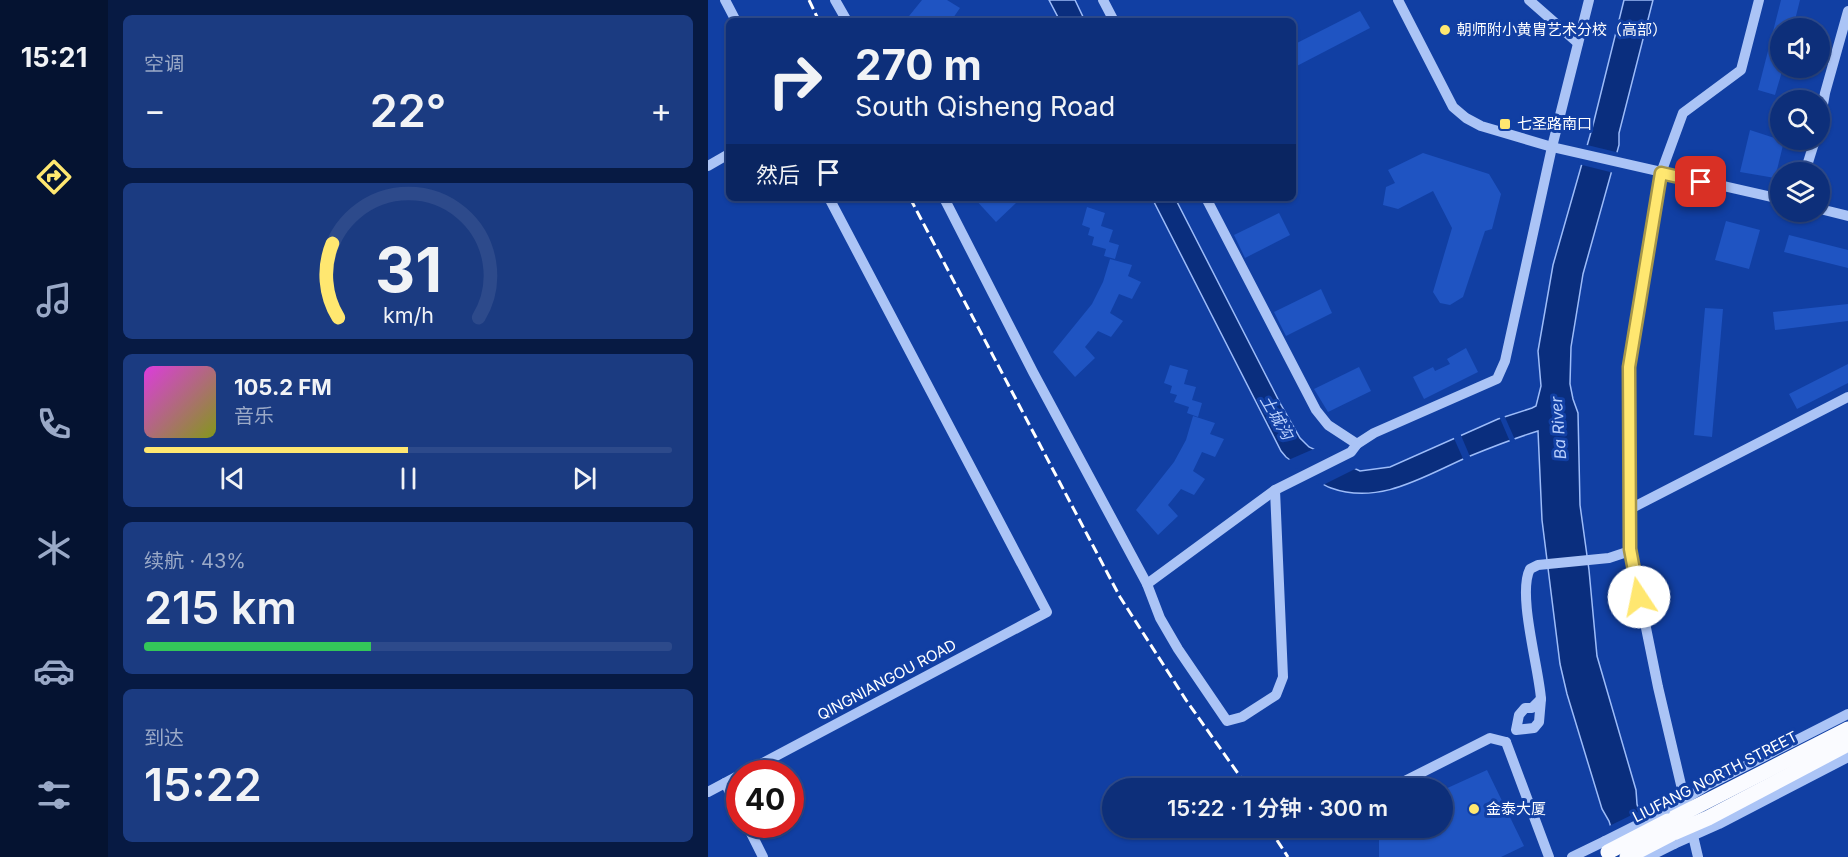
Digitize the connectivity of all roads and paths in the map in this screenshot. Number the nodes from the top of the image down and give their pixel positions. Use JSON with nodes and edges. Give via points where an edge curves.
{"nodes":[{"id":1,"x":725,"y":0,"type":"edge"},
{"id":2,"x":835,"y":0,"type":"edge"},
{"id":3,"x":1103,"y":0,"type":"edge"},
{"id":4,"x":1398,"y":0,"type":"edge"},
{"id":5,"x":1529,"y":0,"type":"edge"},
{"id":6,"x":1589,"y":0,"type":"edge"},
{"id":7,"x":1759,"y":0,"type":"edge"},
{"id":8,"x":1848,"y":10,"type":"edge"},
{"id":9,"x":734,"y":18,"type":"edge"},
{"id":10,"x":845,"y":18,"type":"edge"},
{"id":11,"x":1112,"y":18,"type":"edge"},
{"id":12,"x":1578,"y":43,"type":"junction"},
{"id":13,"x":1826,"y":90,"type":"edge"},
{"id":14,"x":1557,"y":148,"type":"junction"},
{"id":15,"x":726,"y":156,"type":"edge"},
{"id":16,"x":708,"y":166,"type":"edge"},
{"id":17,"x":1661,"y":173,"type":"junction"},
{"id":18,"x":1770,"y":197,"type":"edge"},
{"id":19,"x":831,"y":201,"type":"edge"},
{"id":20,"x":946,"y":201,"type":"edge"},
{"id":21,"x":1208,"y":201,"type":"edge"},
{"id":22,"x":1830,"y":211,"type":"edge"},
{"id":23,"x":1848,"y":216,"type":"edge"},
{"id":24,"x":1848,"y":397,"type":"edge"},
{"id":25,"x":1354,"y":448,"type":"junction"},
{"id":26,"x":1275,"y":490,"type":"junction"},
{"id":27,"x":1630,"y":509,"type":"junction"},
{"id":28,"x":1630,"y":551,"type":"junction"},
{"id":29,"x":1147,"y":584,"type":"junction"},
{"id":30,"x":1540,"y":699,"type":"junction"},
{"id":31,"x":1848,"y":714,"type":"edge"},
{"id":32,"x":1848,"y":729,"type":"edge"},
{"id":33,"x":1516,"y":730,"type":"junction"},
{"id":34,"x":1506,"y":742,"type":"junction"},
{"id":35,"x":1848,"y":744,"type":"edge"},
{"id":36,"x":1848,"y":757,"type":"edge"},
{"id":37,"x":769,"y":760,"type":"edge"},
{"id":38,"x":1411,"y":778,"type":"edge"},
{"id":39,"x":725,"y":783,"type":"edge"},
{"id":40,"x":708,"y":792,"type":"edge"},
{"id":41,"x":1689,"y":818,"type":"junction"},
{"id":42,"x":1669,"y":828,"type":"junction"},
{"id":43,"x":754,"y":838,"type":"edge"},
{"id":44,"x":1603,"y":850,"type":"edge"},
{"id":45,"x":763,"y":857,"type":"edge"},
{"id":46,"x":1549,"y":857,"type":"edge"},
{"id":47,"x":1572,"y":857,"type":"edge"},
{"id":48,"x":1627,"y":857,"type":"edge"},
{"id":49,"x":1648,"y":857,"type":"edge"},
{"id":50,"x":1698,"y":857,"type":"edge"}],
"edges":[{"from":1,"to":9,"type":"street"},
{"from":2,"to":10,"type":"street"},
{"from":3,"to":11,"type":"street"},
{"from":4,"to":14,"type":"street","via":[[1453,107],[1481,126]]},
{"from":5,"to":12,"type":"street"},
{"from":6,"to":12,"type":"street"},
{"from":7,"to":17,"type":"street","via":[[1741,70],[1683,113]]},
{"from":8,"to":13,"type":"street"},
{"from":12,"to":14,"type":"street"},
{"from":14,"to":17,"type":"street"},
{"from":14,"to":25,"type":"street","via":[[1505,361],[1497,379],[1374,433]]},
{"from":15,"to":16,"type":"street"},
{"from":17,"to":18,"type":"street"},
{"from":17,"to":27,"type":"street","via":[[1629,367]]},
{"from":19,"to":37,"type":"street","name":"QINGNIANGOU ROAD","via":[[1047,612]]},
{"from":20,"to":29,"type":"street"},
{"from":21,"to":25,"type":"street","via":[[1316,410]]},
{"from":22,"to":23,"type":"street"},
{"from":24,"to":27,"type":"street"},
{"from":25,"to":26,"type":"street"},
{"from":26,"to":29,"type":"street"},
{"from":26,"to":29,"type":"street","via":[[1283,677],[1276,695],[1242,717],[1227,721],[1178,649]]},
{"from":27,"to":28,"type":"street"},
{"from":28,"to":30,"type":"street","via":[[1610,558],[1530,569],[1525,583]]},
{"from":28,"to":41,"type":"street"},
{"from":30,"to":33,"type":"street","via":[[1519,715]]},
{"from":30,"to":33,"type":"street","via":[[1539,722],[1534,728]]},
{"from":31,"to":41,"type":"street","via":[[1708,785]]},
{"from":32,"to":41,"type":"main road","name":"LIUFANG NORTH STREET"},
{"from":33,"to":34,"type":"street"},
{"from":34,"to":38,"type":"street","via":[[1490,738]]},
{"from":34,"to":46,"type":"street"},
{"from":35,"to":41,"type":"main road","name":"LIUFANG NORTH STREET"},
{"from":36,"to":41,"type":"street","via":[[1719,824]]},
{"from":39,"to":40,"type":"street","name":"QINGNIANGOU ROAD"},
{"from":41,"to":42,"type":"main road","name":"LIUFANG NORTH STREET"},
{"from":41,"to":42,"type":"street"},
{"from":41,"to":50,"type":"street"},
{"from":42,"to":44,"type":"main road","name":"LIUFANG NORTH STREET","bridge":true},
{"from":42,"to":48,"type":"main road","name":"LIUFANG NORTH STREET","bridge":true},
{"from":42,"to":49,"type":"street","bridge":true},
{"from":43,"to":45,"type":"street"},
{"from":44,"to":47,"type":"street"}]}
